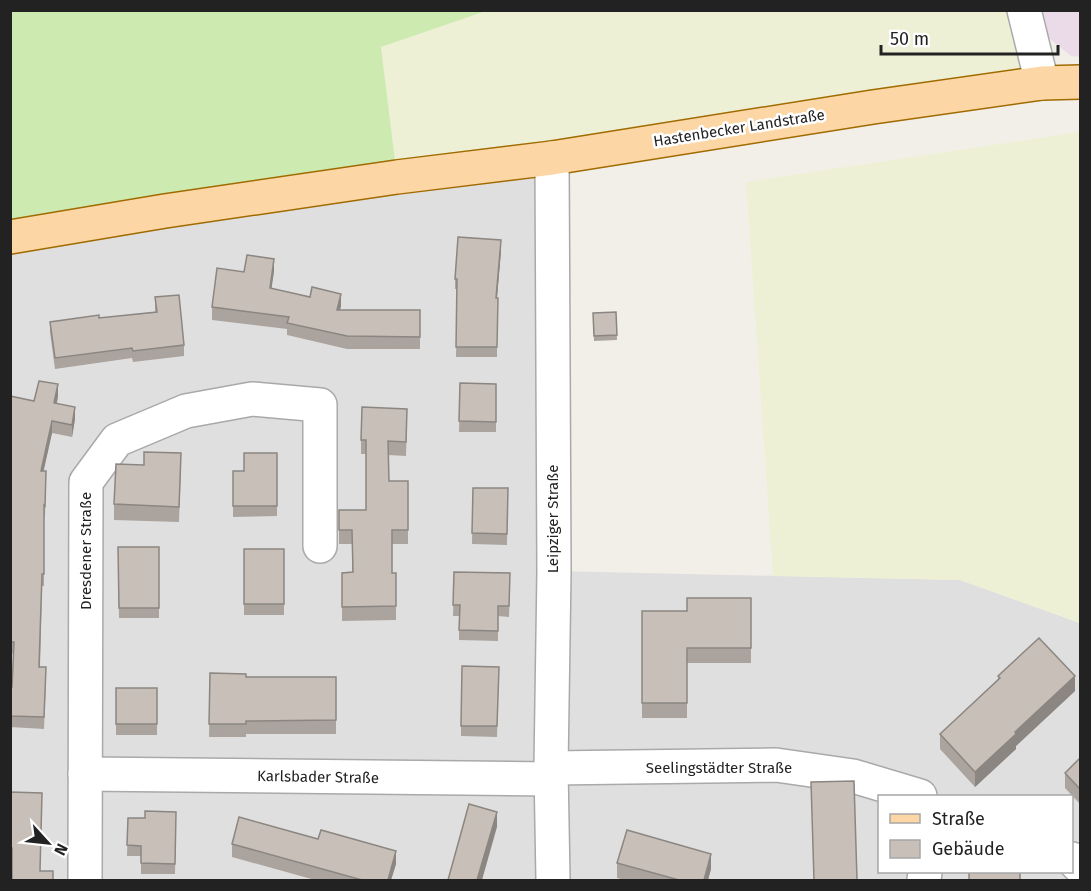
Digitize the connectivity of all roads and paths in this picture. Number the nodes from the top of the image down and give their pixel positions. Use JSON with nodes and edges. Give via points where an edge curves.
{"nodes":[{"id":1,"x":1024,"y":10,"type":"edge"},
{"id":2,"x":1080,"y":82,"type":"edge"},
{"id":3,"x":1042,"y":83,"type":"junction"},
{"id":4,"x":552,"y":158,"type":"junction"},
{"id":5,"x":10,"y":237,"type":"edge"},
{"id":6,"x":320,"y":546,"type":"dead end"},
{"id":7,"x":85,"y":774,"type":"junction"},
{"id":8,"x":551,"y":774,"type":"junction"},
{"id":9,"x":917,"y":795,"type":"edge"},
{"id":10,"x":86,"y":880,"type":"edge"},
{"id":11,"x":553,"y":880,"type":"edge"}],
"edges":[{"from":1,"to":3,"type":"street"},
{"from":2,"to":3,"type":"main road","name":"Hastenbecker Landstraße"},
{"from":3,"to":4,"type":"main road","name":"Hastenbecker Landstraße"},
{"from":4,"to":5,"type":"main road","name":"Hastenbecker Landstraße","via":[[397,177]]},
{"from":4,"to":8,"type":"street","name":"Leipziger Straße"},
{"from":6,"to":7,"type":"street","name":"Dresdener Straße","via":[[320,405],[252,399],[186,411],[117,440],[86,482]]},
{"from":7,"to":8,"type":"street","name":"Karlsbader Straße"},
{"from":7,"to":10,"type":"street","name":"Dresdener Straße"},
{"from":8,"to":9,"type":"street","name":"Seelingstädter Straße","via":[[776,765],[853,776]]},
{"from":8,"to":11,"type":"street","name":"Leipziger Straße"}]}
